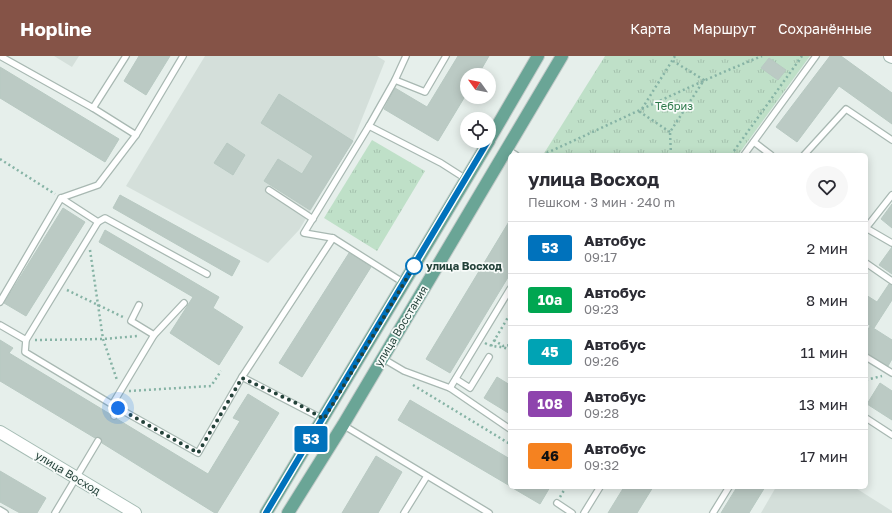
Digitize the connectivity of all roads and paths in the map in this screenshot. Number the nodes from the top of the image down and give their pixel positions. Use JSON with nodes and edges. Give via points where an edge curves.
{"nodes":[{"id":1,"x":0,"y":56,"type":"edge"},
{"id":2,"x":126,"y":56,"type":"edge"},
{"id":3,"x":183,"y":56,"type":"edge"},
{"id":4,"x":406,"y":56,"type":"edge"},
{"id":5,"x":446,"y":56,"type":"edge"},
{"id":6,"x":538,"y":56,"type":"edge"},
{"id":7,"x":562,"y":56,"type":"edge"},
{"id":8,"x":675,"y":56,"type":"edge"},
{"id":9,"x":762,"y":56,"type":"edge"},
{"id":10,"x":802,"y":56,"type":"edge"},
{"id":11,"x":816,"y":56,"type":"edge"},
{"id":12,"x":673,"y":61,"type":"junction"},
{"id":13,"x":395,"y":80,"type":"junction"},
{"id":14,"x":704,"y":80,"type":"junction"},
{"id":15,"x":93,"y":108,"type":"junction"},
{"id":16,"x":640,"y":112,"type":"junction"},
{"id":17,"x":369,"y":126,"type":"junction"},
{"id":18,"x":496,"y":129,"type":"edge"},
{"id":19,"x":670,"y":132,"type":"junction"},
{"id":20,"x":136,"y":136,"type":"junction"},
{"id":21,"x":892,"y":140,"type":"edge"},
{"id":22,"x":754,"y":142,"type":"junction"},
{"id":23,"x":485,"y":148,"type":"edge"},
{"id":24,"x":511,"y":152,"type":"edge"},
{"id":25,"x":547,"y":153,"type":"edge"},
{"id":26,"x":671,"y":153,"type":"edge"},
{"id":27,"x":732,"y":153,"type":"edge"},
{"id":28,"x":746,"y":153,"type":"edge"},
{"id":29,"x":768,"y":153,"type":"edge"},
{"id":30,"x":806,"y":153,"type":"edge"},
{"id":31,"x":508,"y":157,"type":"edge"},
{"id":32,"x":0,"y":159,"type":"edge"},
{"id":33,"x":466,"y":179,"type":"junction"},
{"id":34,"x":270,"y":190,"type":"dead end"},
{"id":35,"x":61,"y":198,"type":"junction"},
{"id":36,"x":891,"y":199,"type":"edge"},
{"id":37,"x":313,"y":219,"type":"junction"},
{"id":38,"x":98,"y":222,"type":"junction"},
{"id":39,"x":868,"y":226,"type":"edge"},
{"id":40,"x":868,"y":229,"type":"edge"},
{"id":41,"x":88,"y":238,"type":"junction"},
{"id":42,"x":333,"y":238,"type":"junction"},
{"id":43,"x":892,"y":243,"type":"edge"},
{"id":44,"x":868,"y":264,"type":"edge"},
{"id":45,"x":207,"y":274,"type":"dead end"},
{"id":46,"x":892,"y":282,"type":"edge"},
{"id":47,"x":404,"y":283,"type":"junction"},
{"id":48,"x":59,"y":286,"type":"junction"},
{"id":49,"x":508,"y":292,"type":"edge"},
{"id":50,"x":0,"y":302,"type":"edge"},
{"id":51,"x":184,"y":303,"type":"dead end"},
{"id":52,"x":99,"y":305,"type":"junction"},
{"id":53,"x":139,"y":305,"type":"dead end"},
{"id":54,"x":508,"y":317,"type":"edge"},
{"id":55,"x":131,"y":321,"type":"junction"},
{"id":56,"x":0,"y":325,"type":"edge"},
{"id":57,"x":154,"y":334,"type":"junction"},
{"id":58,"x":103,"y":339,"type":"junction"},
{"id":59,"x":26,"y":340,"type":"junction"},
{"id":60,"x":494,"y":340,"type":"junction"},
{"id":61,"x":508,"y":345,"type":"edge"},
{"id":62,"x":490,"y":346,"type":"dead end"},
{"id":63,"x":489,"y":357,"type":"dead end"},
{"id":64,"x":382,"y":358,"type":"junction"},
{"id":65,"x":868,"y":358,"type":"edge"},
{"id":66,"x":221,"y":371,"type":"dead end"},
{"id":67,"x":892,"y":373,"type":"edge"},
{"id":68,"x":242,"y":378,"type":"junction"},
{"id":69,"x":456,"y":379,"type":"junction"},
{"id":70,"x":407,"y":381,"type":"dead end"},
{"id":71,"x":450,"y":388,"type":"junction"},
{"id":72,"x":120,"y":392,"type":"junction"},
{"id":73,"x":115,"y":407,"type":"junction"},
{"id":74,"x":114,"y":416,"type":"dead end"},
{"id":75,"x":324,"y":419,"type":"junction"},
{"id":76,"x":868,"y":419,"type":"edge"},
{"id":77,"x":342,"y":424,"type":"junction"},
{"id":78,"x":508,"y":428,"type":"edge"},
{"id":79,"x":0,"y":432,"type":"edge"},
{"id":80,"x":892,"y":434,"type":"edge"},
{"id":81,"x":98,"y":441,"type":"dead end"},
{"id":82,"x":508,"y":443,"type":"edge"},
{"id":83,"x":427,"y":476,"type":"junction"},
{"id":84,"x":76,"y":478,"type":"junction"},
{"id":85,"x":599,"y":489,"type":"edge"},
{"id":86,"x":727,"y":489,"type":"edge"},
{"id":87,"x":557,"y":503,"type":"dead end"},
{"id":88,"x":0,"y":510,"type":"edge"},
{"id":89,"x":5,"y":513,"type":"edge"},
{"id":90,"x":55,"y":513,"type":"edge"},
{"id":91,"x":135,"y":513,"type":"edge"},
{"id":92,"x":266,"y":513,"type":"edge"},
{"id":93,"x":288,"y":513,"type":"edge"},
{"id":94,"x":404,"y":513,"type":"edge"},
{"id":95,"x":489,"y":513,"type":"edge"},
{"id":96,"x":572,"y":513,"type":"edge"},
{"id":97,"x":584,"y":513,"type":"edge"},
{"id":98,"x":713,"y":513,"type":"edge"}],
"edges":[{"from":1,"to":15,"type":"lane"},
{"from":2,"to":15,"type":"lane"},
{"from":3,"to":20,"type":"lane"},
{"from":4,"to":13,"type":"lane"},
{"from":5,"to":13,"type":"lane","via":[[424,92]]},
{"from":6,"to":18,"type":"main road","name":"улица Восстания"},
{"from":7,"to":24,"type":"main road","name":"улица Восстания"},
{"from":8,"to":12,"type":"path"},
{"from":9,"to":14,"type":"path"},
{"from":10,"to":27,"type":"path"},
{"from":11,"to":22,"type":"lane"},
{"from":12,"to":14,"type":"path"},
{"from":12,"to":16,"type":"path"},
{"from":13,"to":17,"type":"lane"},
{"from":14,"to":16,"type":"path"},
{"from":14,"to":19,"type":"path"},
{"from":15,"to":20,"type":"lane"},
{"from":16,"to":19,"type":"path"},
{"from":16,"to":25,"type":"path"},
{"from":17,"to":33,"type":"lane","via":[[441,162]]},
{"from":17,"to":37,"type":"lane"},
{"from":19,"to":26,"type":"path"},
{"from":20,"to":35,"type":"lane","via":[[98,185]]},
{"from":21,"to":30,"type":"lane","via":[[846,108]]},
{"from":22,"to":28,"type":"lane"},
{"from":22,"to":29,"type":"lane"},
{"from":23,"to":33,"type":"main road","name":"улица Восстания"},
{"from":31,"to":64,"type":"main road","name":"улица Восстания"},
{"from":32,"to":35,"type":"path"},
{"from":33,"to":47,"type":"main road","name":"улица Восстания"},
{"from":34,"to":37,"type":"lane"},
{"from":35,"to":38,"type":"lane"},
{"from":35,"to":50,"type":"lane"},
{"from":36,"to":39,"type":"lane"},
{"from":37,"to":42,"type":"lane","via":[[304,233]]},
{"from":38,"to":41,"type":"lane"},
{"from":38,"to":45,"type":"lane","via":[[105,218]]},
{"from":40,"to":43,"type":"lane"},
{"from":41,"to":48,"type":"lane"},
{"from":41,"to":52,"type":"path"},
{"from":42,"to":47,"type":"lane"},
{"from":42,"to":68,"type":"lane"},
{"from":44,"to":46,"type":"lane"},
{"from":47,"to":75,"type":"main road","name":"улица Восстания"},
{"from":48,"to":52,"type":"path"},
{"from":48,"to":59,"type":"lane"},
{"from":49,"to":69,"type":"lane"},
{"from":51,"to":57,"type":"lane"},
{"from":52,"to":55,"type":"path"},
{"from":52,"to":58,"type":"path"},
{"from":53,"to":55,"type":"lane"},
{"from":54,"to":60,"type":"path"},
{"from":55,"to":57,"type":"lane"},
{"from":56,"to":59,"type":"lane"},
{"from":57,"to":58,"type":"path"},
{"from":57,"to":72,"type":"lane"},
{"from":58,"to":59,"type":"path"},
{"from":58,"to":72,"type":"path"},
{"from":59,"to":73,"type":"lane","via":[[25,352]]},
{"from":60,"to":61,"type":"path","via":[[503,346]]},
{"from":60,"to":62,"type":"path"},
{"from":63,"to":69,"type":"lane","via":[[470,388]]},
{"from":64,"to":71,"type":"lane","via":[[404,371]]},
{"from":64,"to":77,"type":"main road","name":"улица Восстания"},
{"from":65,"to":67,"type":"lane"},
{"from":66,"to":72,"type":"path","via":[[211,386]]},
{"from":68,"to":73,"type":"lane","via":[[198,453]]},
{"from":68,"to":75,"type":"lane"},
{"from":69,"to":71,"type":"lane"},
{"from":70,"to":82,"type":"path"},
{"from":71,"to":78,"type":"lane"},
{"from":72,"to":73,"type":"lane"},
{"from":73,"to":74,"type":"lane"},
{"from":75,"to":92,"type":"main road","name":"улица Восстания"},
{"from":76,"to":80,"type":"lane"},
{"from":77,"to":83,"type":"lane"},
{"from":77,"to":93,"type":"main road","name":"улица Восстания"},
{"from":79,"to":84,"type":"street","name":"улица Восход"},
{"from":81,"to":84,"type":"lane"},
{"from":83,"to":94,"type":"lane"},
{"from":83,"to":95,"type":"lane"},
{"from":84,"to":90,"type":"lane"},
{"from":84,"to":91,"type":"street","name":"улица Восход"},
{"from":85,"to":97,"type":"lane"},
{"from":86,"to":98,"type":"lane"},
{"from":87,"to":96,"type":"lane"},
{"from":88,"to":89,"type":"lane"}]}
